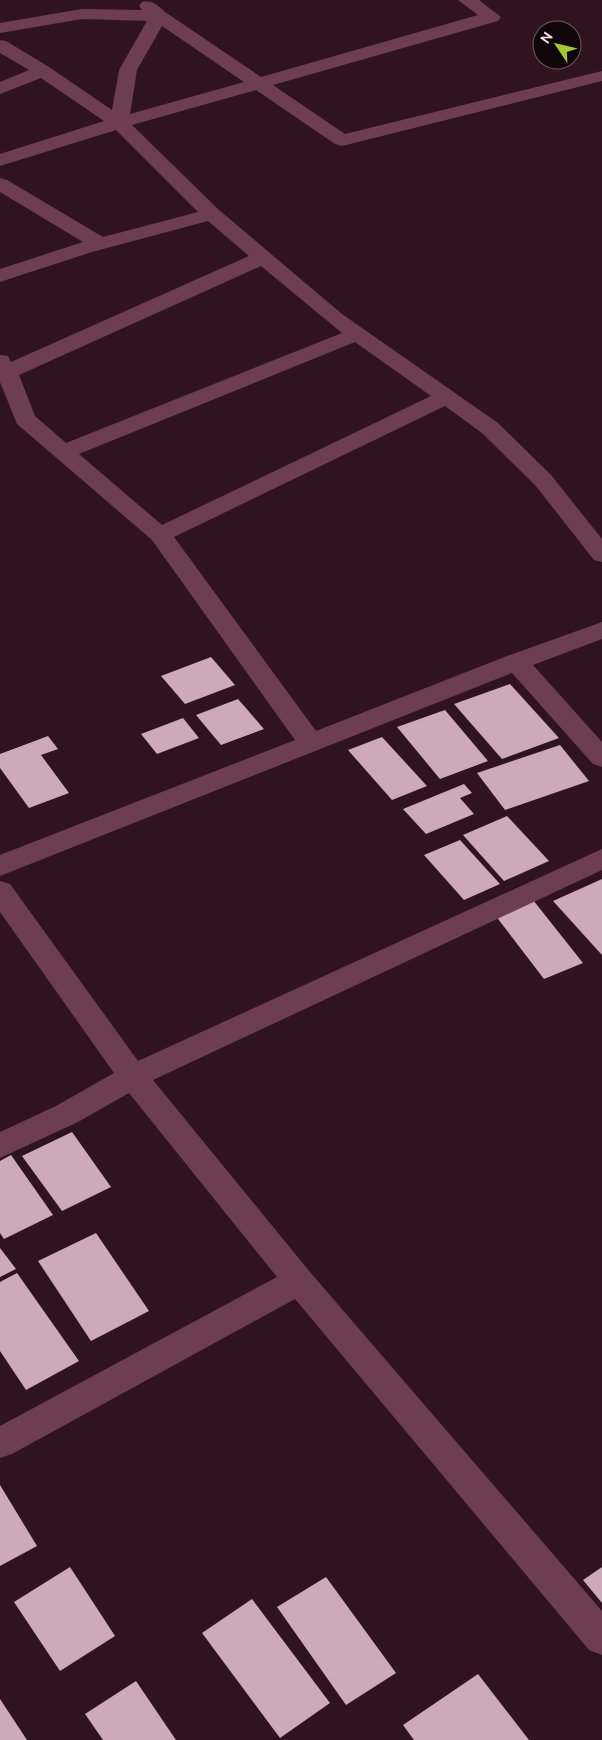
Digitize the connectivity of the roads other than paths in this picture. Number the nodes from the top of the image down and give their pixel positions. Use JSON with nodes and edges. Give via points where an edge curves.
{"nodes":[{"id":1,"x":142,"y":0,"type":"edge"},
{"id":2,"x":467,"y":0,"type":"edge"},
{"id":3,"x":159,"y":16,"type":"junction"},
{"id":4,"x":0,"y":28,"type":"edge"},
{"id":5,"x":0,"y":45,"type":"edge"},
{"id":6,"x":43,"y":71,"type":"junction"},
{"id":7,"x":602,"y":76,"type":"edge"},
{"id":8,"x":259,"y":83,"type":"junction"},
{"id":9,"x":0,"y":88,"type":"edge"},
{"id":10,"x":119,"y":123,"type":"junction"},
{"id":11,"x":0,"y":160,"type":"edge"},
{"id":12,"x":0,"y":184,"type":"edge"},
{"id":13,"x":212,"y":214,"type":"junction"},
{"id":14,"x":100,"y":244,"type":"junction"},
{"id":15,"x":263,"y":257,"type":"junction"},
{"id":16,"x":0,"y":276,"type":"edge"},
{"id":17,"x":357,"y":334,"type":"junction"},
{"id":18,"x":4,"y":366,"type":"edge"},
{"id":19,"x":447,"y":397,"type":"junction"},
{"id":20,"x":63,"y":452,"type":"junction"},
{"id":21,"x":160,"y":535,"type":"junction"},
{"id":22,"x":602,"y":555,"type":"edge"},
{"id":23,"x":602,"y":630,"type":"edge"},
{"id":24,"x":516,"y":662,"type":"junction"},
{"id":25,"x":311,"y":743,"type":"junction"},
{"id":26,"x":602,"y":758,"type":"edge"},
{"id":27,"x":602,"y":859,"type":"edge"},
{"id":28,"x":0,"y":866,"type":"edge"},
{"id":29,"x":0,"y":891,"type":"edge"},
{"id":30,"x":133,"y":1076,"type":"junction"},
{"id":31,"x":0,"y":1146,"type":"edge"},
{"id":32,"x":299,"y":1281,"type":"junction"},
{"id":33,"x":0,"y":1443,"type":"edge"},
{"id":34,"x":602,"y":1638,"type":"edge"}],
"edges":[{"from":1,"to":3,"type":"street"},
{"from":2,"to":8,"type":"street","via":[[492,17]]},
{"from":3,"to":4,"type":"street","via":[[82,14]]},
{"from":3,"to":8,"type":"street"},
{"from":3,"to":10,"type":"street","via":[[128,70]]},
{"from":5,"to":6,"type":"street"},
{"from":6,"to":9,"type":"street"},
{"from":6,"to":10,"type":"street"},
{"from":7,"to":8,"type":"street","via":[[342,140]]},
{"from":8,"to":10,"type":"street"},
{"from":10,"to":11,"type":"street"},
{"from":10,"to":13,"type":"street"},
{"from":12,"to":14,"type":"street"},
{"from":13,"to":14,"type":"street"},
{"from":13,"to":15,"type":"street"},
{"from":14,"to":16,"type":"street"},
{"from":15,"to":17,"type":"street"},
{"from":15,"to":18,"type":"street"},
{"from":17,"to":19,"type":"street"},
{"from":17,"to":20,"type":"street"},
{"from":18,"to":20,"type":"street","via":[[25,419]]},
{"from":19,"to":21,"type":"street"},
{"from":19,"to":22,"type":"street","via":[[490,428],[543,480]]},
{"from":20,"to":21,"type":"street"},
{"from":21,"to":25,"type":"street"},
{"from":23,"to":24,"type":"street"},
{"from":24,"to":25,"type":"street"},
{"from":24,"to":26,"type":"street"},
{"from":25,"to":28,"type":"street"},
{"from":27,"to":30,"type":"street"},
{"from":29,"to":30,"type":"street"},
{"from":30,"to":31,"type":"street","via":[[67,1114]]},
{"from":30,"to":32,"type":"street"},
{"from":32,"to":33,"type":"street"},
{"from":32,"to":34,"type":"street"}]}
